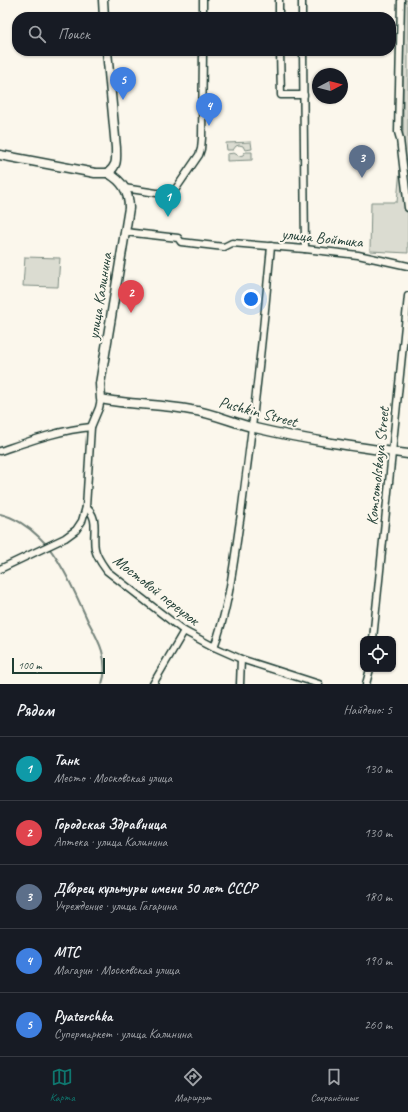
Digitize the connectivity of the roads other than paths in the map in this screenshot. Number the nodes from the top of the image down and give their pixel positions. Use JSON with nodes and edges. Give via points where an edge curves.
{"nodes":[{"id":1,"x":103,"y":0,"type":"edge"},
{"id":2,"x":203,"y":0,"type":"edge"},
{"id":3,"x":278,"y":0,"type":"edge"},
{"id":4,"x":302,"y":0,"type":"edge"},
{"id":5,"x":400,"y":0,"type":"edge"},
{"id":6,"x":104,"y":12,"type":"edge"},
{"id":7,"x":203,"y":12,"type":"edge"},
{"id":8,"x":279,"y":12,"type":"edge"},
{"id":9,"x":302,"y":12,"type":"edge"},
{"id":10,"x":107,"y":56,"type":"edge"},
{"id":11,"x":203,"y":56,"type":"edge"},
{"id":12,"x":280,"y":56,"type":"edge"},
{"id":13,"x":303,"y":56,"type":"edge"},
{"id":14,"x":304,"y":95,"type":"junction"},
{"id":15,"x":0,"y":155,"type":"edge"},
{"id":16,"x":108,"y":172,"type":"junction"},
{"id":17,"x":124,"y":188,"type":"junction"},
{"id":18,"x":408,"y":208,"type":"edge"},
{"id":19,"x":125,"y":232,"type":"junction"},
{"id":20,"x":271,"y":246,"type":"junction"},
{"id":21,"x":305,"y":249,"type":"junction"},
{"id":22,"x":408,"y":266,"type":"edge"},
{"id":23,"x":408,"y":296,"type":"edge"},
{"id":24,"x":100,"y":399,"type":"junction"},
{"id":25,"x":91,"y":427,"type":"junction"},
{"id":26,"x":253,"y":428,"type":"junction"},
{"id":27,"x":0,"y":451,"type":"edge"},
{"id":28,"x":393,"y":452,"type":"junction"},
{"id":29,"x":408,"y":454,"type":"edge"},
{"id":30,"x":86,"y":507,"type":"junction"},
{"id":31,"x":0,"y":569,"type":"edge"},
{"id":32,"x":184,"y":631,"type":"junction"},
{"id":33,"x":373,"y":636,"type":"edge"},
{"id":34,"x":214,"y":647,"type":"junction"},
{"id":35,"x":241,"y":659,"type":"junction"},
{"id":36,"x":369,"y":672,"type":"edge"},
{"id":37,"x":153,"y":684,"type":"edge"},
{"id":38,"x":240,"y":684,"type":"edge"},
{"id":39,"x":319,"y":684,"type":"edge"},
{"id":40,"x":366,"y":684,"type":"edge"}],
"edges":[{"from":1,"to":6,"type":"main road"},
{"from":2,"to":7,"type":"street"},
{"from":3,"to":8,"type":"street"},
{"from":4,"to":9,"type":"street"},
{"from":5,"to":18,"type":"street","via":[[398,132]]},
{"from":10,"to":16,"type":"main road","via":[[116,148],[116,162],[114,168]]},
{"from":11,"to":17,"type":"street","via":[[202,138],[199,155],[176,190],[169,194]]},
{"from":12,"to":14,"type":"street","via":[[281,96]]},
{"from":13,"to":14,"type":"street"},
{"from":14,"to":21,"type":"street"},
{"from":15,"to":16,"type":"main road","via":[[96,173]]},
{"from":16,"to":17,"type":"main road","name":"улица Калинина"},
{"from":17,"to":19,"type":"main road","name":"улица Калинина","via":[[129,197]]},
{"from":19,"to":20,"type":"street","name":"улица Войтика","via":[[178,238],[181,242],[224,247],[232,243]]},
{"from":19,"to":24,"type":"main road","name":"улица Калинина","via":[[100,384]]},
{"from":20,"to":21,"type":"street","name":"улица Войтика"},
{"from":20,"to":26,"type":"street"},
{"from":21,"to":22,"type":"street","name":"улица Войтика","via":[[358,255]]},
{"from":23,"to":28,"type":"street","name":"Komsomolskaya Street"},
{"from":24,"to":25,"type":"street","name":"улица Калинина"},
{"from":24,"to":26,"type":"main road","name":"Pushkin Street","via":[[190,409]]},
{"from":25,"to":27,"type":"street","via":[[57,433]]},
{"from":25,"to":30,"type":"street","name":"улица Калинина"},
{"from":26,"to":28,"type":"main road","name":"Pushkin Street","via":[[316,441]]},
{"from":26,"to":34,"type":"street","via":[[230,587]]},
{"from":28,"to":29,"type":"main road","name":"Pushkin Street"},
{"from":28,"to":33,"type":"street","name":"Komsomolskaya Street"},
{"from":30,"to":31,"type":"street","name":"улица Калинина","via":[[76,530]]},
{"from":30,"to":32,"type":"street","name":"Мостовой переулок","via":[[94,518],[95,550],[99,561],[112,576]]},
{"from":32,"to":34,"type":"street","name":"Мостовой переулок"},
{"from":32,"to":37,"type":"street"},
{"from":34,"to":35,"type":"street","name":"Мостовой переулок"},
{"from":35,"to":38,"type":"street"},
{"from":35,"to":39,"type":"street","name":"Мостовой переулок"},
{"from":36,"to":40,"type":"street"}]}
